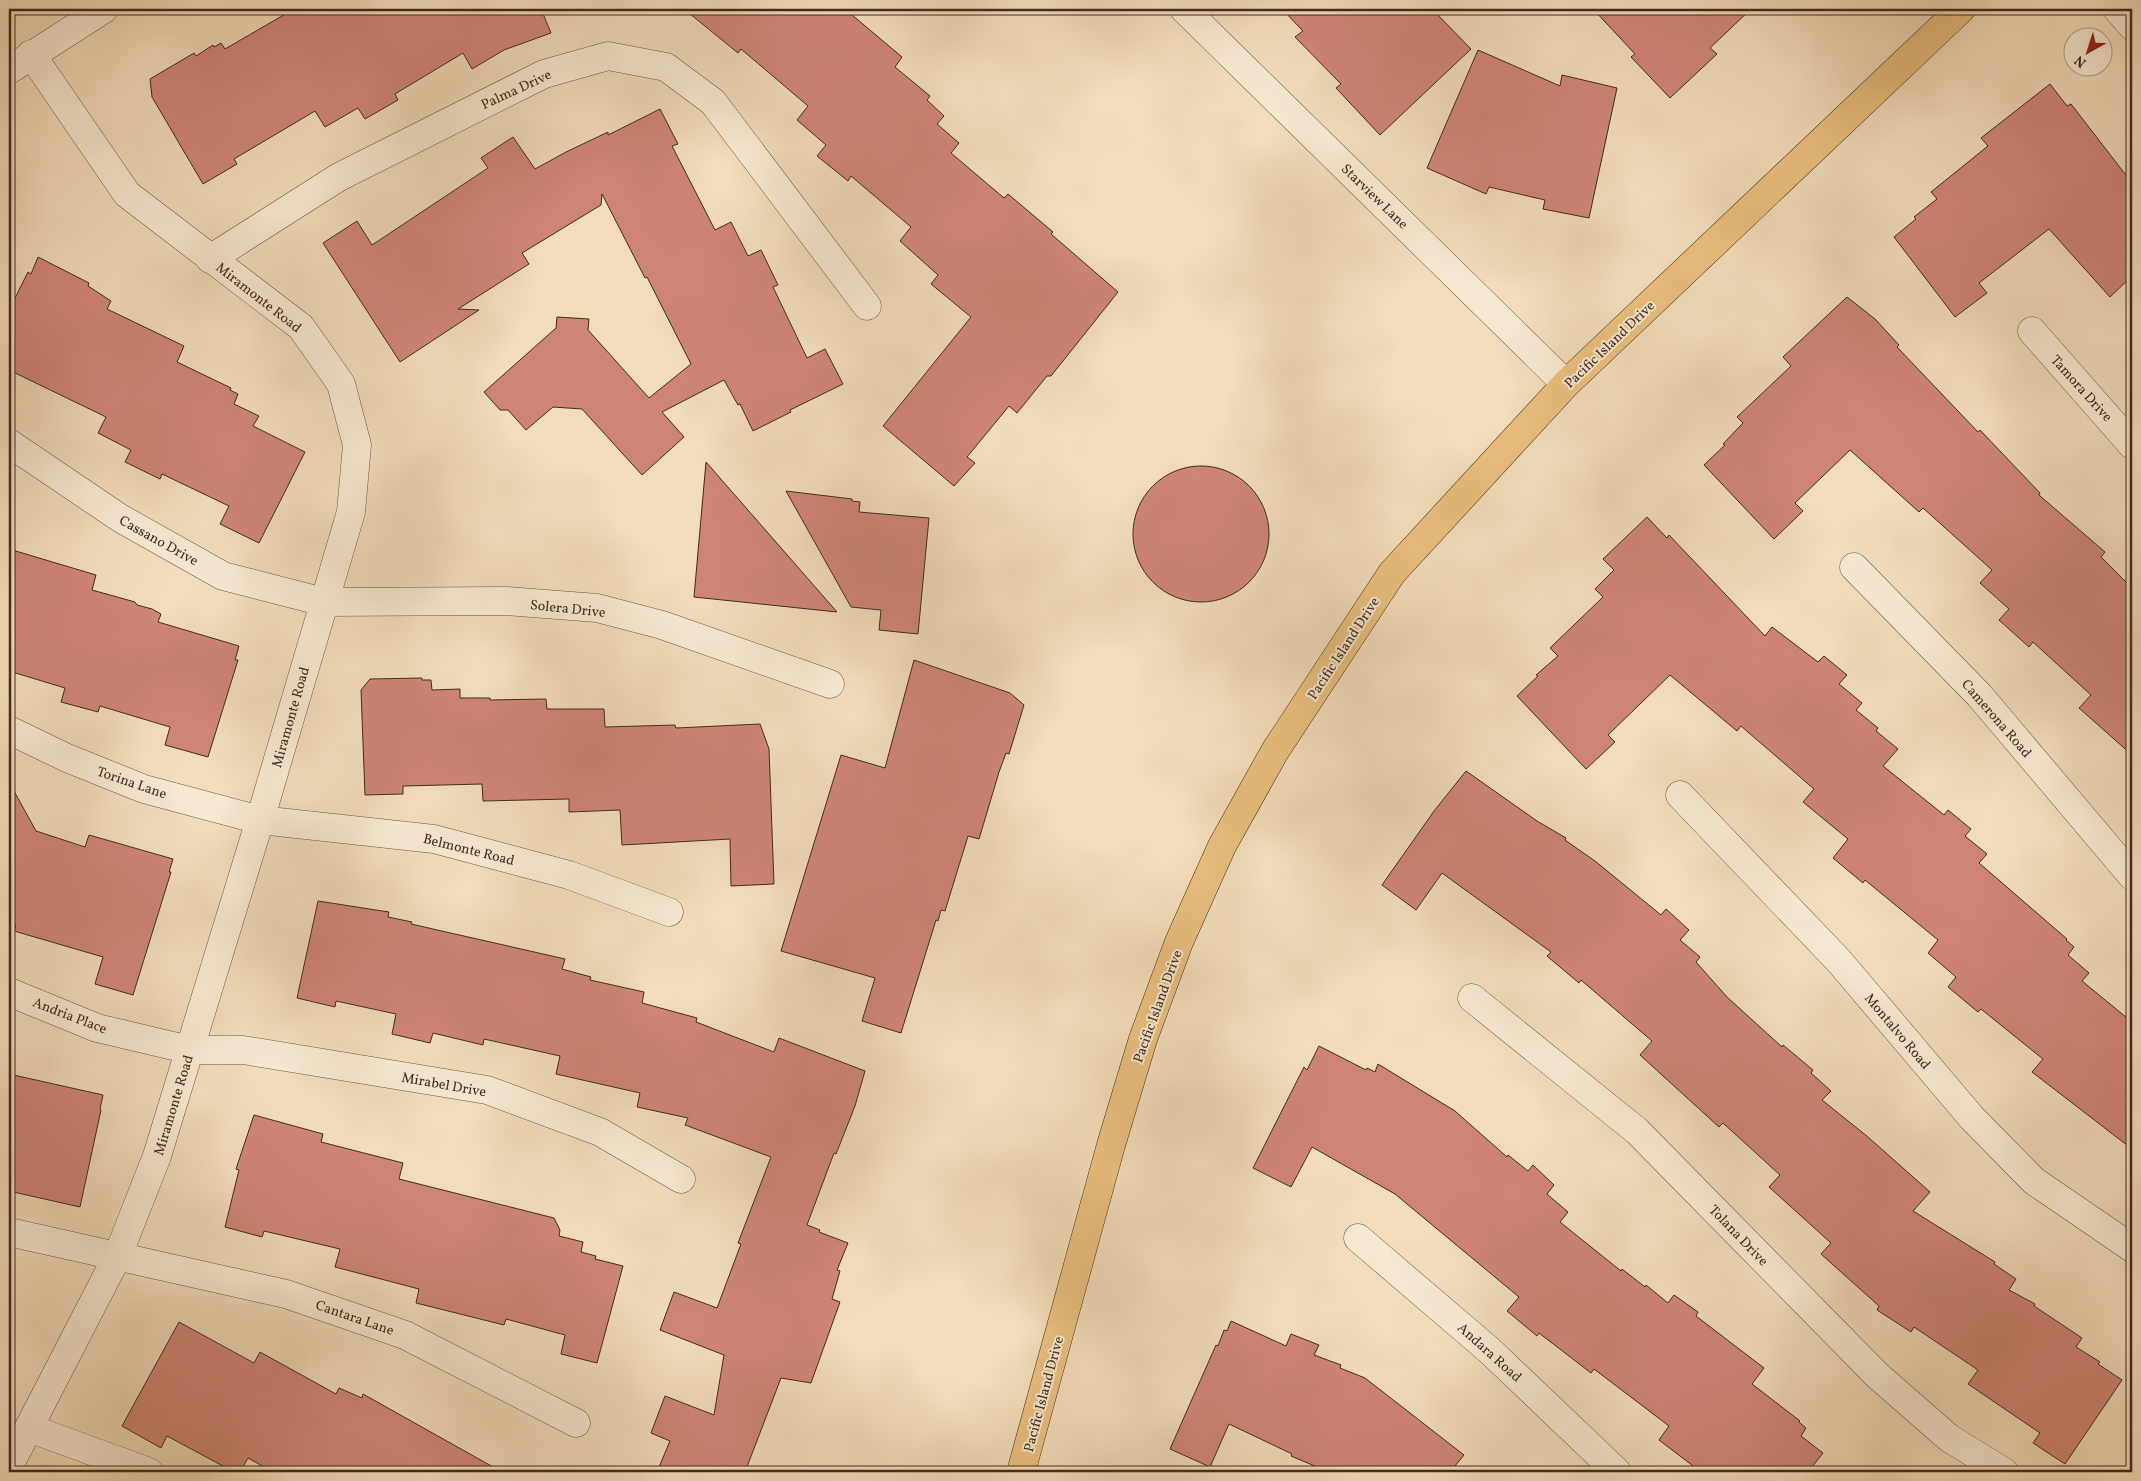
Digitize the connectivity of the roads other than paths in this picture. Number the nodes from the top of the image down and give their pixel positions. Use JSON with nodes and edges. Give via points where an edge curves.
{"nodes":[{"id":1,"x":104,"y":9,"type":"edge"},
{"id":2,"x":1184,"y":9,"type":"edge"},
{"id":3,"x":1961,"y":9,"type":"edge"},
{"id":4,"x":2117,"y":9,"type":"edge"},
{"id":5,"x":2132,"y":26,"type":"edge"},
{"id":6,"x":31,"y":54,"type":"junction"},
{"id":7,"x":9,"y":70,"type":"edge"},
{"id":8,"x":210,"y":259,"type":"junction"},
{"id":9,"x":867,"y":306,"type":"dead end"},
{"id":10,"x":2032,"y":331,"type":"dead end"},
{"id":11,"x":1566,"y":384,"type":"junction"},
{"id":12,"x":9,"y":443,"type":"edge"},
{"id":13,"x":2132,"y":445,"type":"edge"},
{"id":14,"x":1854,"y":567,"type":"dead end"},
{"id":15,"x":324,"y":602,"type":"junction"},
{"id":16,"x":830,"y":684,"type":"dead end"},
{"id":17,"x":9,"y":730,"type":"edge"},
{"id":18,"x":1680,"y":795,"type":"dead end"},
{"id":19,"x":260,"y":820,"type":"junction"},
{"id":20,"x":2132,"y":876,"type":"edge"},
{"id":21,"x":669,"y":912,"type":"dead end"},
{"id":22,"x":9,"y":992,"type":"edge"},
{"id":23,"x":1472,"y":998,"type":"dead end"},
{"id":24,"x":190,"y":1050,"type":"junction"},
{"id":25,"x":681,"y":1179,"type":"dead end"},
{"id":26,"x":9,"y":1232,"type":"edge"},
{"id":27,"x":1358,"y":1238,"type":"dead end"},
{"id":28,"x":2132,"y":1248,"type":"edge"},
{"id":29,"x":118,"y":1255,"type":"junction"},
{"id":30,"x":576,"y":1423,"type":"dead end"},
{"id":31,"x":30,"y":1428,"type":"junction"},
{"id":32,"x":9,"y":1466,"type":"edge"},
{"id":33,"x":149,"y":1472,"type":"edge"},
{"id":34,"x":1021,"y":1472,"type":"edge"},
{"id":35,"x":1617,"y":1472,"type":"edge"},
{"id":36,"x":2004,"y":1472,"type":"edge"}],
"edges":[{"from":1,"to":6,"type":"street"},
{"from":2,"to":11,"type":"street","name":"Starview Lane"},
{"from":3,"to":11,"type":"main road","name":"Pacific Island Drive"},
{"from":4,"to":5,"type":"street"},
{"from":6,"to":7,"type":"street"},
{"from":6,"to":8,"type":"street","name":"Miramonte Road","via":[[127,194]]},
{"from":8,"to":9,"type":"street","name":"Palma Drive","via":[[339,177],[544,74],[608,56],[666,67],[713,102]]},
{"from":8,"to":15,"type":"street","name":"Miramonte Road","via":[[301,327],[341,384],[357,445],[351,512]]},
{"from":10,"to":13,"type":"street","name":"Tamora Drive"},
{"from":11,"to":34,"type":"main road","name":"Pacific Island Drive","via":[[1392,573],[1274,751],[1222,846],[1179,942],[1143,1039]]},
{"from":12,"to":15,"type":"street","name":"Cassano Drive","via":[[120,518],[223,576]]},
{"from":14,"to":20,"type":"street","name":"Camerona Road","via":[[1980,696]]},
{"from":15,"to":16,"type":"street","name":"Solera Drive","via":[[506,602],[597,608],[662,625]]},
{"from":15,"to":19,"type":"street","name":"Miramonte Road"},
{"from":17,"to":19,"type":"street","name":"Torina Lane","via":[[144,789]]},
{"from":18,"to":28,"type":"street","name":"Montalvo Road","via":[[1839,962],[1972,1118],[2034,1181]]},
{"from":19,"to":21,"type":"street","name":"Belmonte Road","via":[[434,839],[569,875]]},
{"from":19,"to":24,"type":"street","name":"Miramonte Road"},
{"from":22,"to":24,"type":"street","name":"Andria Place","via":[[97,1028]]},
{"from":23,"to":36,"type":"street","name":"Tolana Drive","via":[[1637,1131],[1884,1382],[1948,1438]]},
{"from":24,"to":25,"type":"street","name":"Mirabel Drive","via":[[243,1050],[487,1090],[600,1132]]},
{"from":24,"to":29,"type":"street","name":"Miramonte Road","via":[[157,1156]]},
{"from":26,"to":29,"type":"street","name":"Cantara Lane"},
{"from":27,"to":35,"type":"street","name":"Andara Road","via":[[1489,1350]]},
{"from":29,"to":30,"type":"street","name":"Cantara Lane","via":[[286,1294],[405,1334]]},
{"from":29,"to":31,"type":"street","name":"Miramonte Road"},
{"from":31,"to":32,"type":"street","name":"Miramonte Road"},
{"from":31,"to":33,"type":"street"}]}
